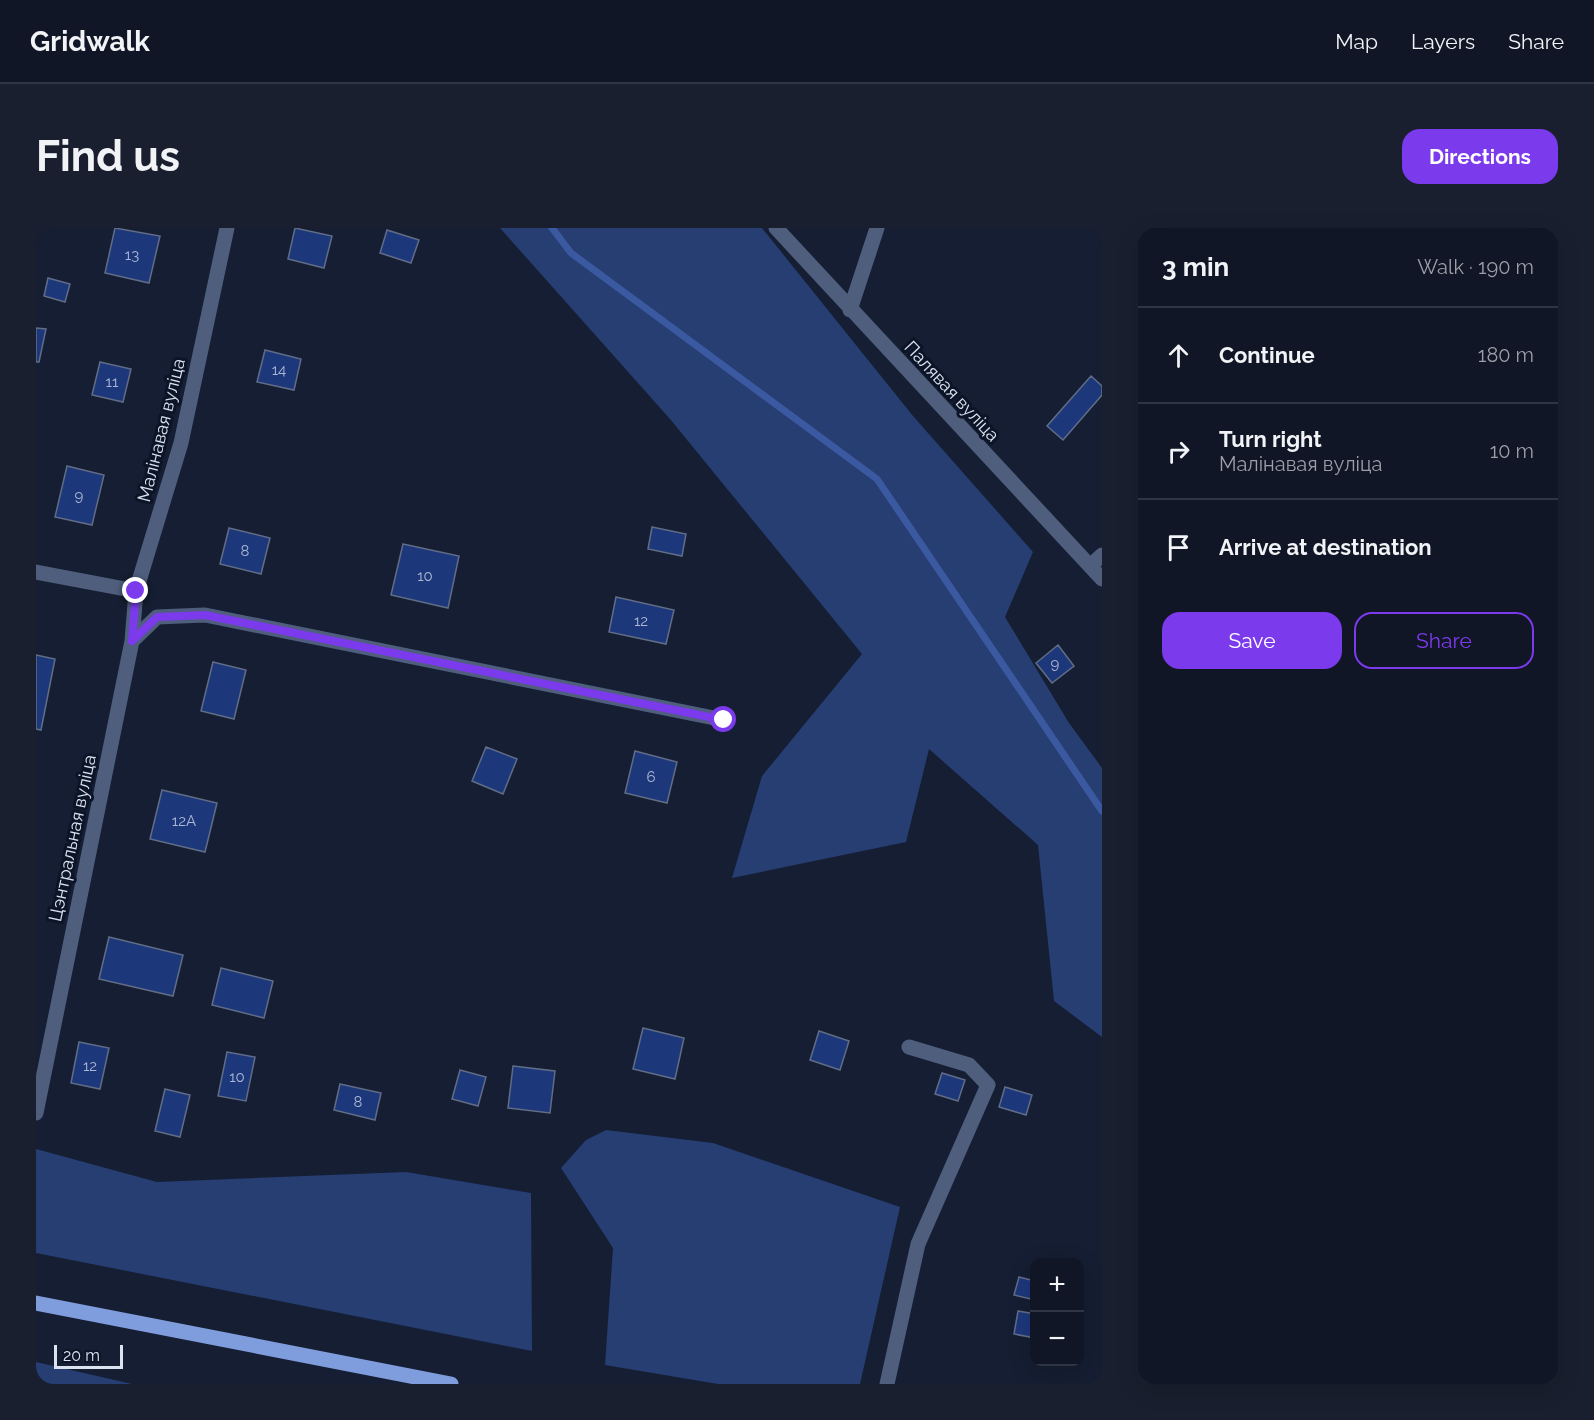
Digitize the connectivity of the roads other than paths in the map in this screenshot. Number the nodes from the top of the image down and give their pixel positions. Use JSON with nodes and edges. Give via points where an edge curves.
{"nodes":[{"id":1,"x":227,"y":228,"type":"edge"},
{"id":2,"x":776,"y":228,"type":"edge"},
{"id":3,"x":877,"y":228,"type":"edge"},
{"id":4,"x":850,"y":310,"type":"junction"},
{"id":5,"x":1102,"y":555,"type":"edge"},
{"id":6,"x":1090,"y":566,"type":"junction"},
{"id":7,"x":36,"y":572,"type":"edge"},
{"id":8,"x":1102,"y":579,"type":"edge"},
{"id":9,"x":136,"y":591,"type":"junction"},
{"id":10,"x":132,"y":641,"type":"junction"},
{"id":11,"x":724,"y":720,"type":"dead end"},
{"id":12,"x":909,"y":1047,"type":"dead end"},
{"id":13,"x":36,"y":1113,"type":"edge"},
{"id":14,"x":36,"y":1303,"type":"edge"},
{"id":15,"x":451,"y":1384,"type":"edge"},
{"id":16,"x":887,"y":1384,"type":"edge"}],
"edges":[{"from":1,"to":9,"type":"street","name":"Малінавая вуліца","via":[[181,443]]},
{"from":2,"to":4,"type":"street","name":"Палявая вуліца"},
{"from":3,"to":4,"type":"street"},
{"from":4,"to":6,"type":"street","name":"Палявая вуліца"},
{"from":5,"to":6,"type":"street"},
{"from":6,"to":8,"type":"street","name":"Палявая вуліца"},
{"from":7,"to":9,"type":"street"},
{"from":9,"to":10,"type":"street","name":"Малінавая вуліца"},
{"from":10,"to":11,"type":"street","via":[[157,617],[205,615]]},
{"from":10,"to":13,"type":"street","name":"Цэнтральная вуліца"},
{"from":12,"to":16,"type":"street","via":[[969,1065],[988,1085],[918,1244]]},
{"from":14,"to":15,"type":"main road"}]}
